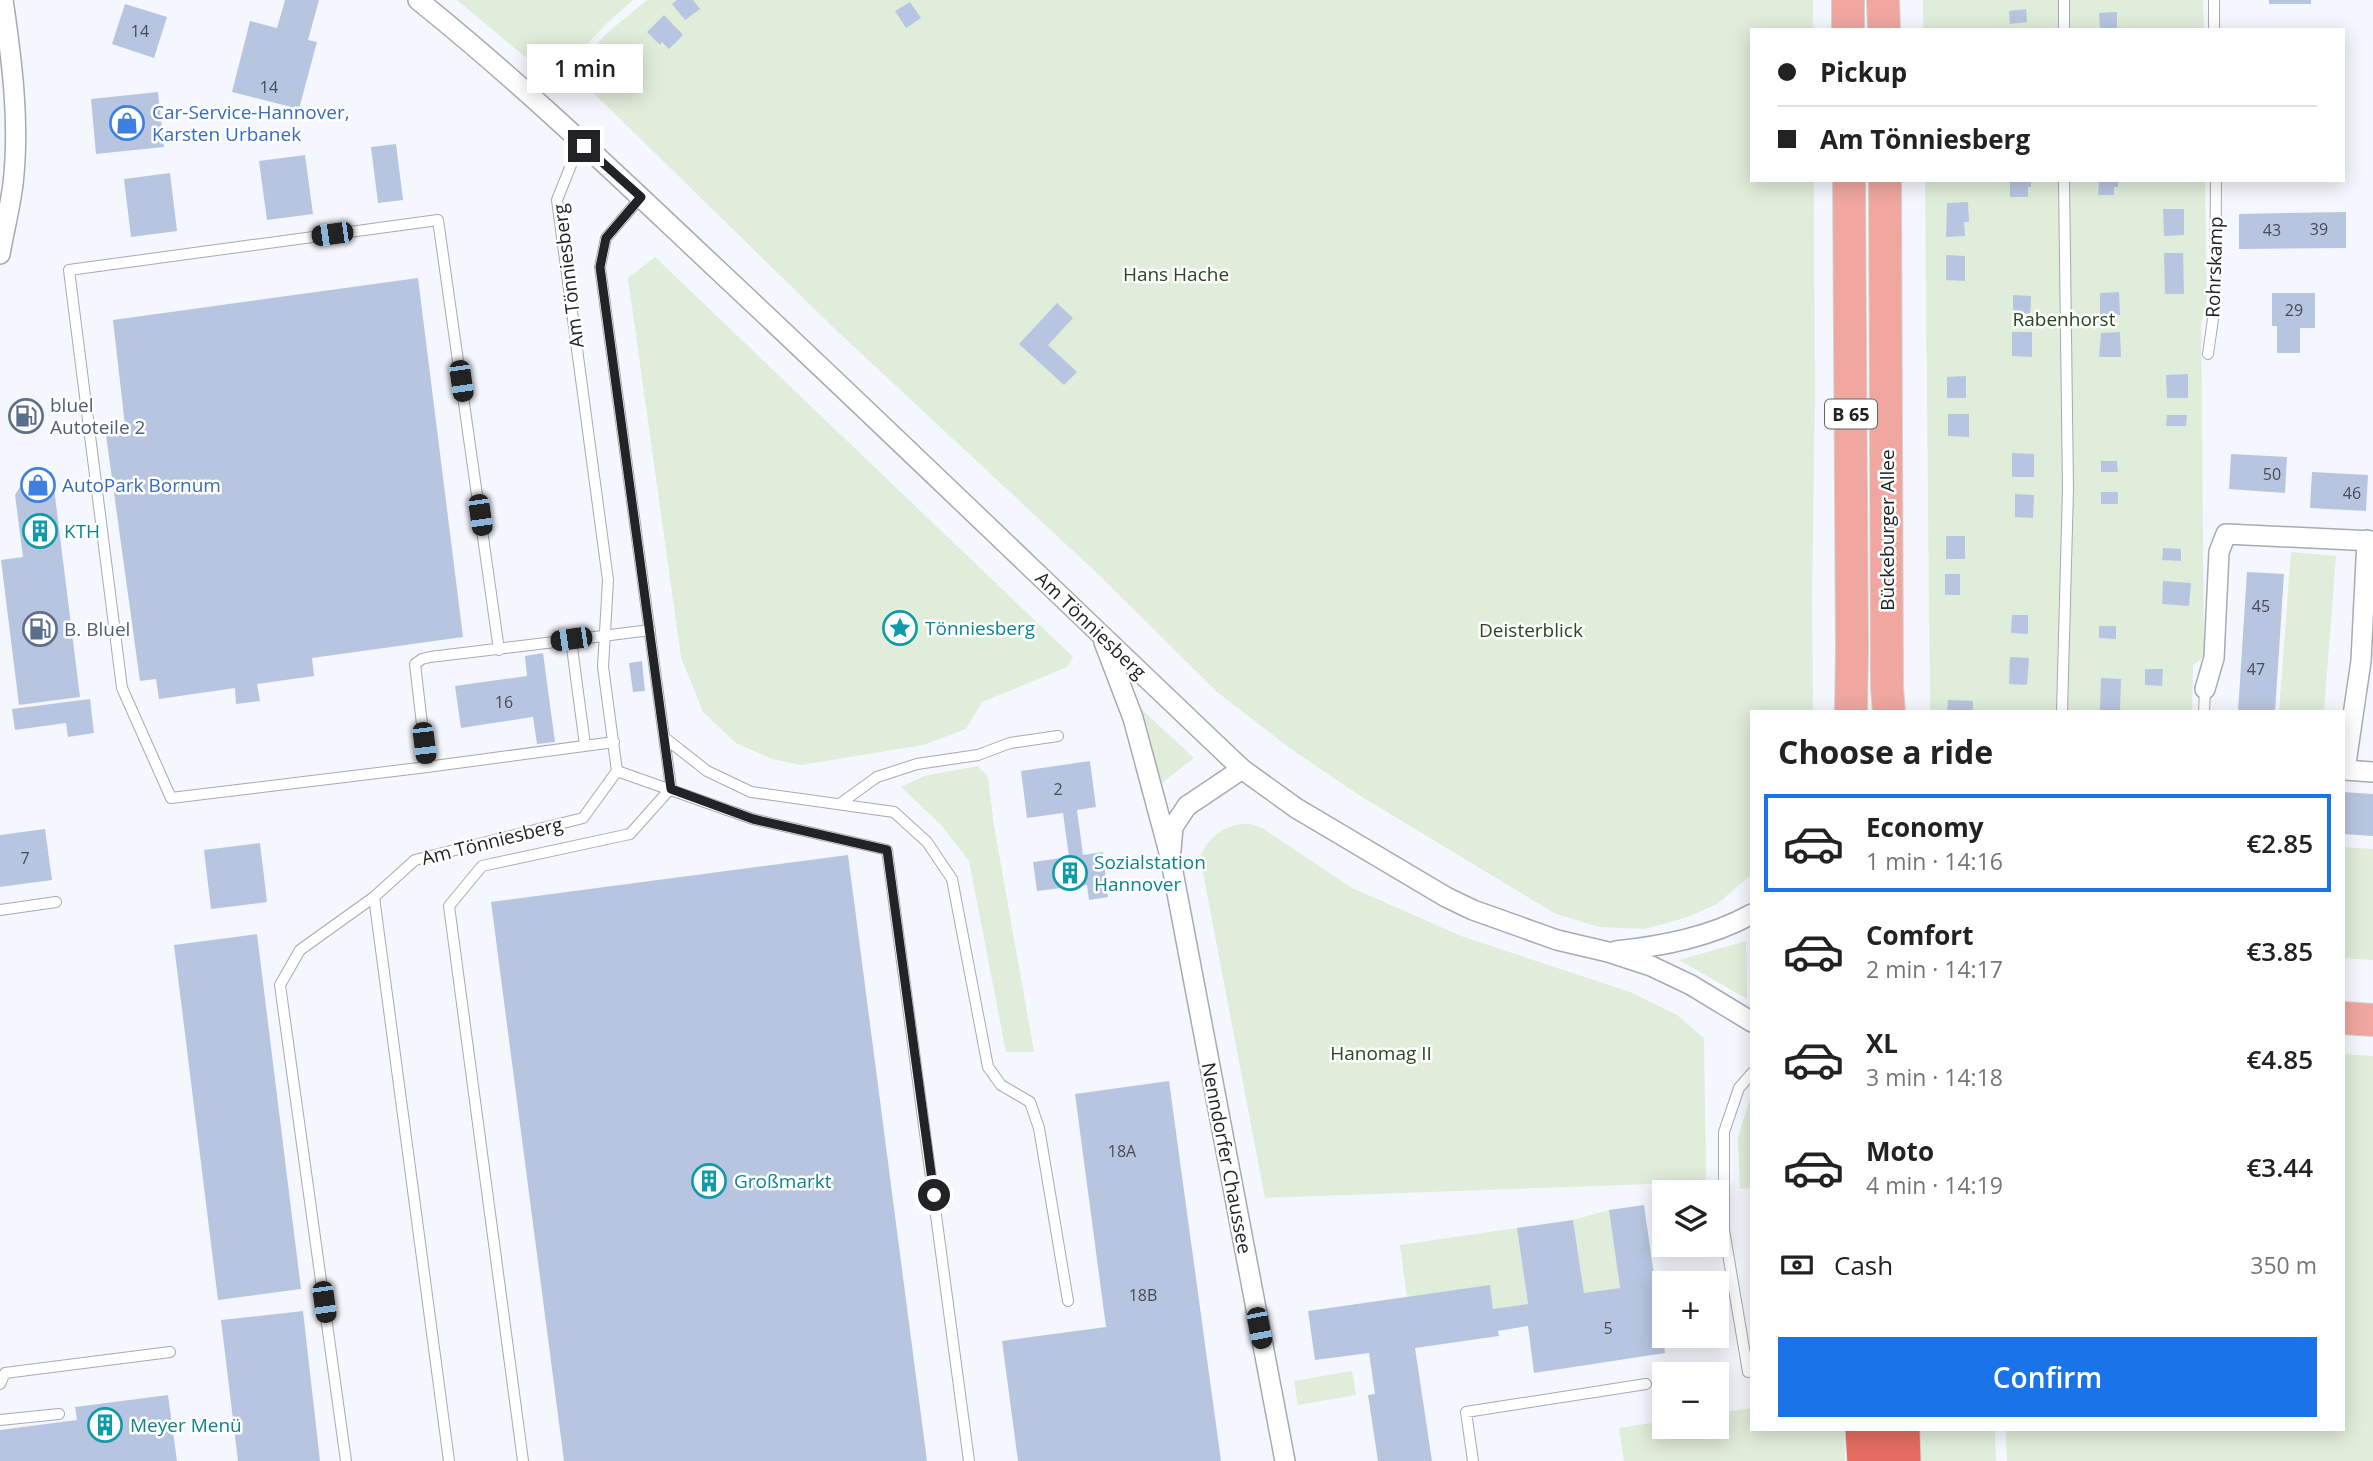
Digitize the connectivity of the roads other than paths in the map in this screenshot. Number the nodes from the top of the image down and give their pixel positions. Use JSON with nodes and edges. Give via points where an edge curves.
{"nodes":[{"id":1,"x":3,"y":0,"type":"edge"},
{"id":2,"x":418,"y":0,"type":"edge"},
{"id":3,"x":1848,"y":0,"type":"edge"},
{"id":4,"x":1884,"y":0,"type":"edge"},
{"id":5,"x":2064,"y":0,"type":"edge"},
{"id":6,"x":2214,"y":0,"type":"edge"},
{"id":7,"x":1848,"y":28,"type":"edge"},
{"id":8,"x":1884,"y":28,"type":"edge"},
{"id":9,"x":2064,"y":28,"type":"edge"},
{"id":10,"x":2214,"y":28,"type":"edge"},
{"id":11,"x":584,"y":146,"type":"junction"},
{"id":12,"x":1849,"y":182,"type":"edge"},
{"id":13,"x":1885,"y":182,"type":"edge"},
{"id":14,"x":2064,"y":182,"type":"edge"},
{"id":15,"x":2216,"y":182,"type":"edge"},
{"id":16,"x":6,"y":183,"type":"edge"},
{"id":17,"x":641,"y":197,"type":"junction"},
{"id":18,"x":0,"y":254,"type":"edge"},
{"id":19,"x":2208,"y":354,"type":"dead end"},
{"id":20,"x":2370,"y":540,"type":"edge"},
{"id":21,"x":650,"y":629,"type":"junction"},
{"id":22,"x":605,"y":635,"type":"junction"},
{"id":23,"x":1101,"y":635,"type":"junction"},
{"id":24,"x":571,"y":639,"type":"junction"},
{"id":25,"x":499,"y":650,"type":"junction"},
{"id":26,"x":2205,"y":689,"type":"joint"},
{"id":27,"x":1851,"y":710,"type":"edge"},
{"id":28,"x":1889,"y":710,"type":"edge"},
{"id":29,"x":2062,"y":710,"type":"edge"},
{"id":30,"x":2204,"y":710,"type":"edge"},
{"id":31,"x":1058,"y":736,"type":"dead end"},
{"id":32,"x":665,"y":738,"type":"junction"},
{"id":33,"x":614,"y":742,"type":"junction"},
{"id":34,"x":585,"y":745,"type":"junction"},
{"id":35,"x":427,"y":767,"type":"junction"},
{"id":36,"x":1242,"y":769,"type":"junction"},
{"id":37,"x":617,"y":771,"type":"junction"},
{"id":38,"x":2373,"y":772,"type":"edge"},
{"id":39,"x":671,"y":789,"type":"junction"},
{"id":40,"x":841,"y":803,"type":"junction"},
{"id":41,"x":1170,"y":856,"type":"junction"},
{"id":42,"x":374,"y":897,"type":"junction"},
{"id":43,"x":56,"y":902,"type":"dead end"},
{"id":44,"x":0,"y":909,"type":"edge"},
{"id":45,"x":1750,"y":915,"type":"edge"},
{"id":46,"x":1608,"y":952,"type":"junction"},
{"id":47,"x":2345,"y":1018,"type":"edge"},
{"id":48,"x":2373,"y":1020,"type":"edge"},
{"id":49,"x":1750,"y":1021,"type":"edge"},
{"id":50,"x":1750,"y":1075,"type":"edge"},
{"id":51,"x":1068,"y":1301,"type":"dead end"},
{"id":52,"x":170,"y":1352,"type":"dead end"},
{"id":53,"x":1748,"y":1373,"type":"dead end"},
{"id":54,"x":0,"y":1384,"type":"edge"},
{"id":55,"x":1646,"y":1384,"type":"dead end"},
{"id":56,"x":59,"y":1414,"type":"dead end"},
{"id":57,"x":0,"y":1420,"type":"edge"},
{"id":58,"x":1864,"y":1431,"type":"edge"},
{"id":59,"x":1900,"y":1431,"type":"edge"},
{"id":60,"x":346,"y":1461,"type":"edge"},
{"id":61,"x":449,"y":1461,"type":"edge"},
{"id":62,"x":523,"y":1461,"type":"edge"},
{"id":63,"x":969,"y":1461,"type":"edge"},
{"id":64,"x":1285,"y":1461,"type":"edge"},
{"id":65,"x":1473,"y":1461,"type":"edge"},
{"id":66,"x":1866,"y":1461,"type":"edge"},
{"id":67,"x":1902,"y":1461,"type":"edge"}],
"edges":[{"from":1,"to":16,"type":"street","via":[[16,123]]},
{"from":2,"to":11,"type":"street","name":"Am Tönniesberg","via":[[477,47]]},
{"from":3,"to":7,"type":"main road"},
{"from":4,"to":8,"type":"main road"},
{"from":5,"to":9,"type":"lane"},
{"from":6,"to":10,"type":"lane"},
{"from":11,"to":17,"type":"street","name":"Am Tönniesberg"},
{"from":11,"to":22,"type":"lane","name":"Am Tönniesberg","via":[[556,200],[608,580]]},
{"from":12,"to":27,"type":"main road","name":"Bückeburger Allee","number":"B 65"},
{"from":13,"to":28,"type":"main road","name":"Bückeburger Allee","number":"B 65"},
{"from":14,"to":29,"type":"lane","via":[[2068,489]]},
{"from":15,"to":19,"type":"lane","name":"Rohrskamp","via":[[2215,305]]},
{"from":16,"to":18,"type":"street"},
{"from":17,"to":21,"type":"lane","name":"Am Tönniesberg","via":[[606,238],[600,267]]},
{"from":17,"to":23,"type":"street","name":"Am Tönniesberg"},
{"from":20,"to":26,"type":"street","via":[[2226,534],[2219,552],[2214,659]]},
{"from":20,"to":38,"type":"street","via":[[2361,661],[2345,771]]},
{"from":21,"to":22,"type":"lane"},
{"from":21,"to":32,"type":"lane","name":"Am Tönniesberg"},
{"from":22,"to":24,"type":"lane"},
{"from":22,"to":33,"type":"lane","name":"Am Tönniesberg","via":[[603,667]]},
{"from":23,"to":36,"type":"street","name":"Am Tönniesberg"},
{"from":23,"to":41,"type":"street","name":"Nenndorfer Chaussee","via":[[1133,718]]},
{"from":24,"to":25,"type":"lane"},
{"from":24,"to":34,"type":"lane"},
{"from":25,"to":35,"type":"lane","via":[[430,657],[415,664]]},
{"from":25,"to":35,"type":"lane","via":[[438,220],[69,270],[122,688],[171,798]]},
{"from":26,"to":30,"type":"lane"},
{"from":31,"to":40,"type":"lane","via":[[917,764],[877,777]]},
{"from":32,"to":39,"type":"lane","name":"Am Tönniesberg"},
{"from":32,"to":40,"type":"lane","via":[[707,771],[751,792]]},
{"from":33,"to":34,"type":"lane"},
{"from":33,"to":37,"type":"lane","name":"Am Tönniesberg"},
{"from":34,"to":35,"type":"lane"},
{"from":36,"to":41,"type":"street","name":"Nenndorfer Chaussee","via":[[1187,806],[1174,827]]},
{"from":36,"to":46,"type":"street","name":"Am Tönniesberg","via":[[1296,808],[1473,910],[1557,940]]},
{"from":37,"to":39,"type":"lane"},
{"from":37,"to":42,"type":"lane","name":"Am Tönniesberg","via":[[583,818],[415,860]]},
{"from":39,"to":62,"type":"lane","name":"Am Tönniesberg","via":[[630,834],[482,866],[449,906]]},
{"from":39,"to":63,"type":"lane","via":[[753,819],[887,850]]},
{"from":40,"to":51,"type":"lane","via":[[894,812],[927,842],[952,879],[988,1067],[1001,1085],[1030,1102],[1039,1128]]},
{"from":41,"to":64,"type":"street","name":"Nenndorfer Chaussee"},
{"from":42,"to":60,"type":"lane","name":"Am Tönniesberg","via":[[300,950],[281,985]]},
{"from":42,"to":61,"type":"lane"},
{"from":43,"to":44,"type":"lane"},
{"from":45,"to":46,"type":"street","name":"Am Tönniesberg","via":[[1689,939]]},
{"from":46,"to":49,"type":"street","name":"Am Tönniesberg","via":[[1651,966]]},
{"from":47,"to":48,"type":"main road"},
{"from":50,"to":53,"type":"lane","via":[[1739,1088],[1724,1132],[1724,1230]]},
{"from":52,"to":54,"type":"lane","via":[[5,1373]]},
{"from":55,"to":65,"type":"lane","via":[[1466,1412]]},
{"from":56,"to":57,"type":"lane"},
{"from":58,"to":66,"type":"highway"},
{"from":59,"to":67,"type":"highway"}]}
